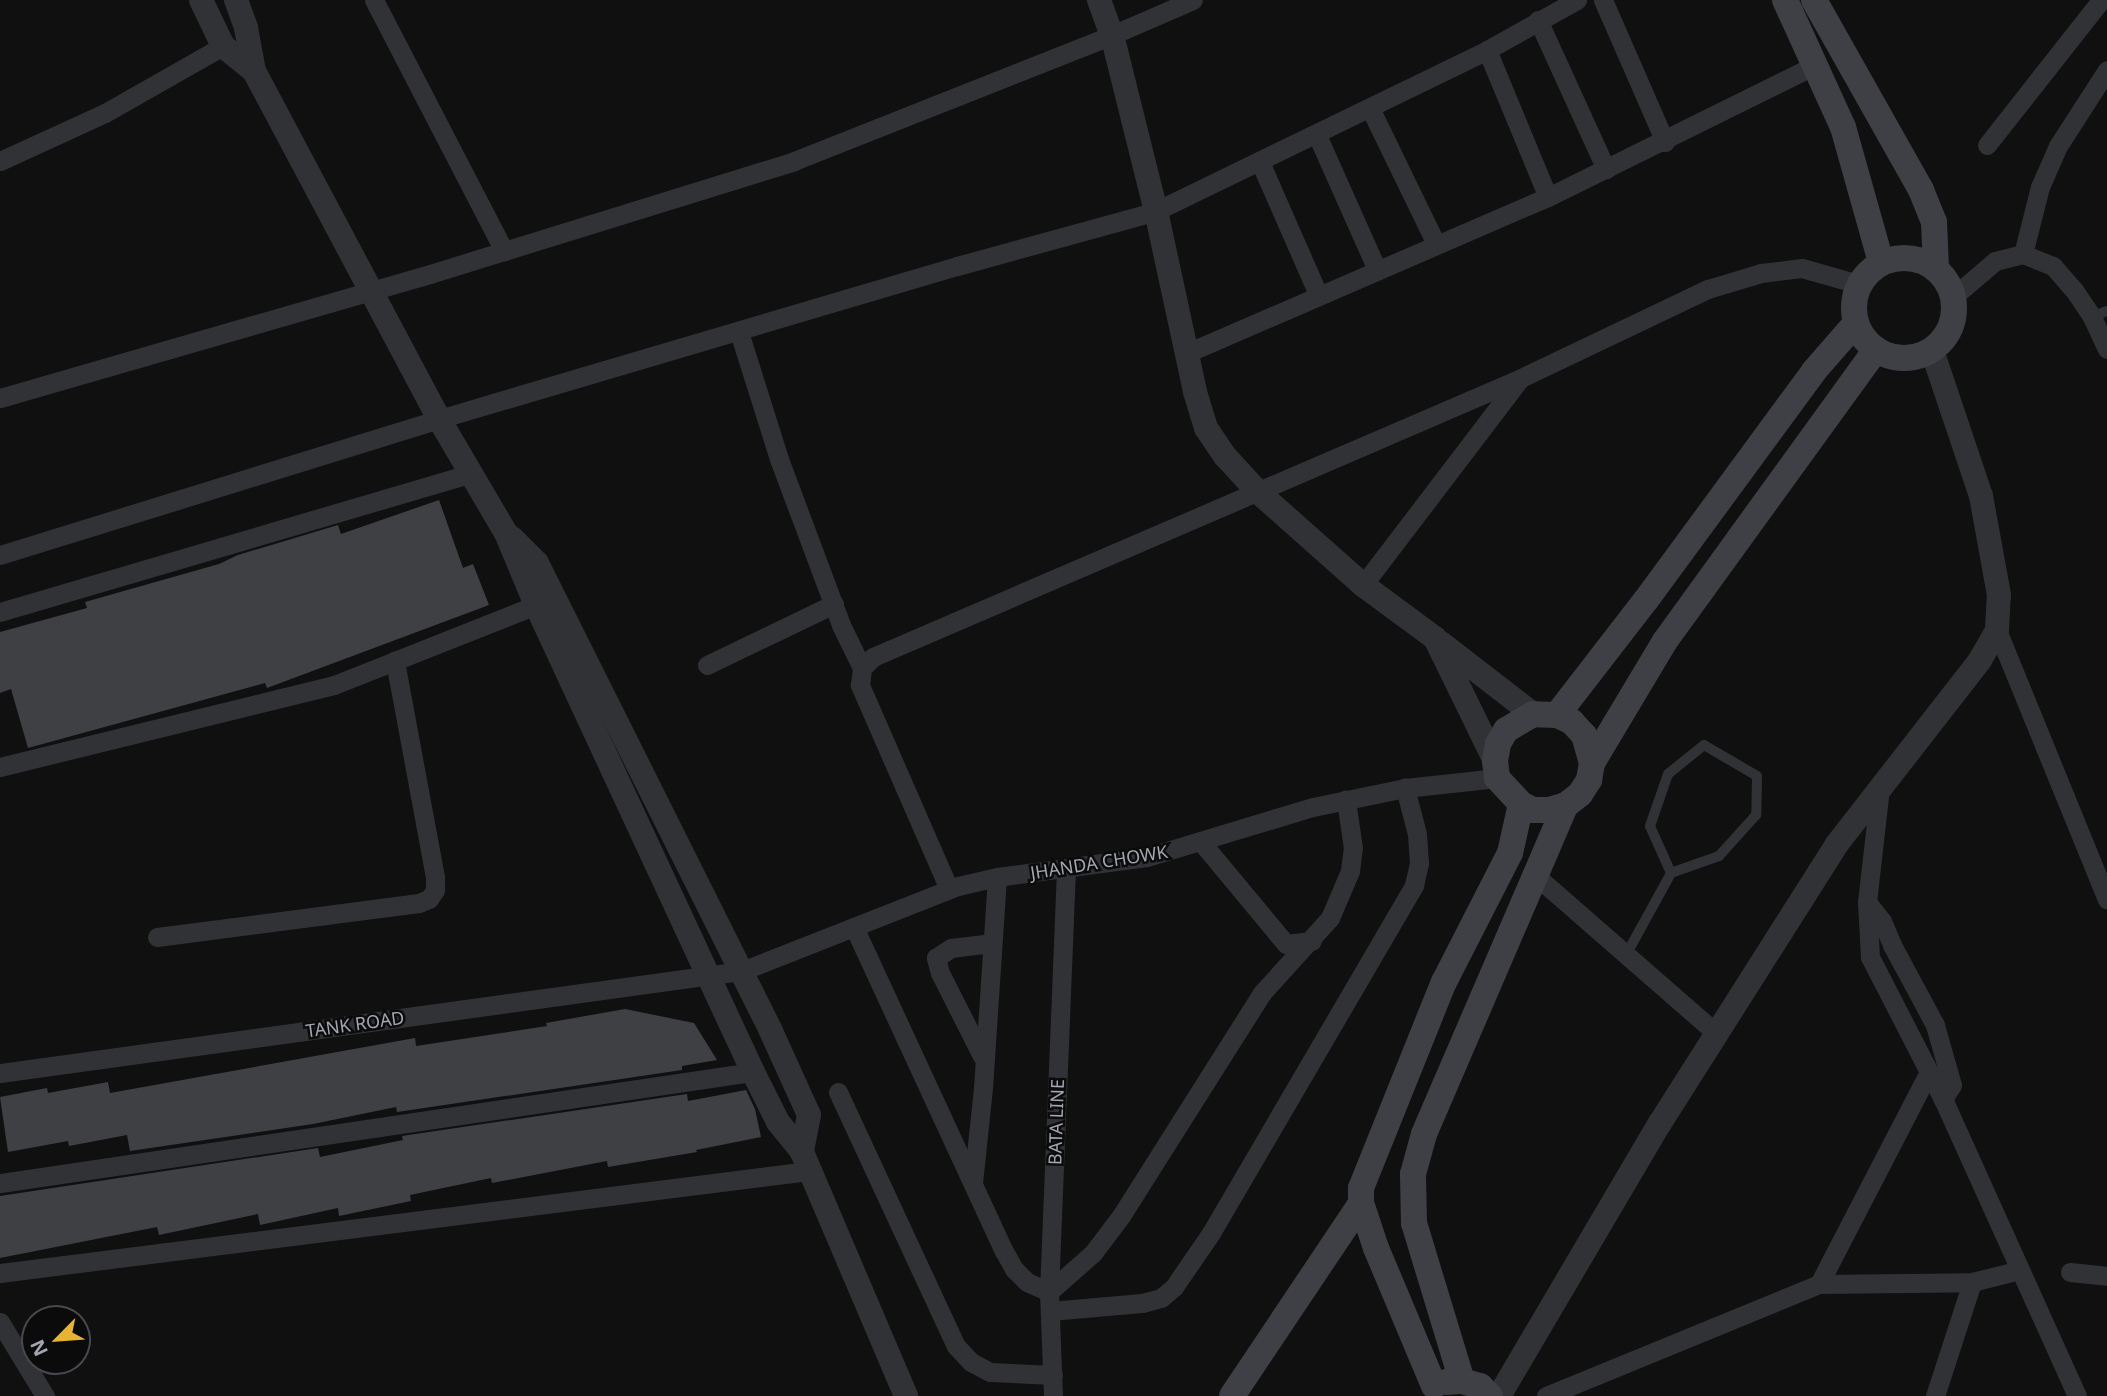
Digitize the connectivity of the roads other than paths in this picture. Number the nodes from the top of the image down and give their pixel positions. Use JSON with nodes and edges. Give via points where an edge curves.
{"nodes":[{"id":1,"x":201,"y":0,"type":"edge"},
{"id":2,"x":236,"y":0,"type":"edge"},
{"id":3,"x":374,"y":0,"type":"edge"},
{"id":4,"x":1100,"y":0,"type":"edge"},
{"id":5,"x":1193,"y":0,"type":"edge"},
{"id":6,"x":1577,"y":0,"type":"edge"},
{"id":7,"x":1603,"y":0,"type":"edge"},
{"id":8,"x":1785,"y":0,"type":"edge"},
{"id":9,"x":1814,"y":0,"type":"edge"},
{"id":10,"x":2101,"y":0,"type":"edge"},
{"id":11,"x":1538,"y":20,"type":"junction"},
{"id":12,"x":1112,"y":35,"type":"junction"},
{"id":13,"x":223,"y":46,"type":"junction"},
{"id":14,"x":1487,"y":50,"type":"junction"},
{"id":15,"x":1815,"y":65,"type":"junction"},
{"id":16,"x":2107,"y":70,"type":"edge"},
{"id":17,"x":254,"y":71,"type":"junction"},
{"id":18,"x":1370,"y":108,"type":"junction"},
{"id":19,"x":1317,"y":135,"type":"junction"},
{"id":20,"x":1665,"y":142,"type":"junction"},
{"id":21,"x":1987,"y":145,"type":"dead end"},
{"id":22,"x":0,"y":161,"type":"edge"},
{"id":23,"x":1260,"y":162,"type":"junction"},
{"id":24,"x":1606,"y":169,"type":"junction"},
{"id":25,"x":1548,"y":197,"type":"junction"},
{"id":26,"x":1156,"y":211,"type":"junction"},
{"id":27,"x":1436,"y":244,"type":"junction"},
{"id":28,"x":504,"y":251,"type":"junction"},
{"id":29,"x":2022,"y":254,"type":"junction"},
{"id":30,"x":1881,"y":262,"type":"junction"},
{"id":31,"x":1936,"y":267,"type":"junction"},
{"id":32,"x":1377,"y":270,"type":"junction"},
{"id":33,"x":1858,"y":285,"type":"junction"},
{"id":34,"x":372,"y":290,"type":"junction"},
{"id":35,"x":1318,"y":294,"type":"junction"},
{"id":36,"x":1953,"y":297,"type":"junction"},
{"id":37,"x":2100,"y":314,"type":"edge"},
{"id":38,"x":1856,"y":324,"type":"junction"},
{"id":39,"x":739,"y":332,"type":"junction"},
{"id":40,"x":1876,"y":349,"type":"junction"},
{"id":41,"x":2107,"y":349,"type":"edge"},
{"id":42,"x":1932,"y":350,"type":"junction"},
{"id":43,"x":1186,"y":353,"type":"junction"},
{"id":44,"x":1521,"y":378,"type":"junction"},
{"id":45,"x":0,"y":398,"type":"edge"},
{"id":46,"x":439,"y":419,"type":"junction"},
{"id":47,"x":472,"y":473,"type":"junction"},
{"id":48,"x":1257,"y":491,"type":"junction"},
{"id":49,"x":506,"y":533,"type":"junction"},
{"id":50,"x":0,"y":555,"type":"edge"},
{"id":51,"x":1363,"y":585,"type":"junction"},
{"id":52,"x":834,"y":604,"type":"junction"},
{"id":53,"x":536,"y":605,"type":"junction"},
{"id":54,"x":0,"y":612,"type":"edge"},
{"id":55,"x":1997,"y":630,"type":"junction"},
{"id":56,"x":1434,"y":638,"type":"junction"},
{"id":57,"x":395,"y":662,"type":"junction"},
{"id":58,"x":707,"y":665,"type":"dead end"},
{"id":59,"x":862,"y":668,"type":"junction"},
{"id":60,"x":1545,"y":714,"type":"junction"},
{"id":61,"x":1592,"y":763,"type":"junction"},
{"id":62,"x":0,"y":767,"type":"edge"},
{"id":63,"x":1496,"y":769,"type":"junction"},
{"id":64,"x":1405,"y":788,"type":"junction"},
{"id":65,"x":1880,"y":788,"type":"junction"},
{"id":66,"x":1346,"y":800,"type":"junction"},
{"id":67,"x":1521,"y":804,"type":"junction"},
{"id":68,"x":1566,"y":806,"type":"junction"},
{"id":69,"x":1202,"y":843,"type":"junction"},
{"id":70,"x":1066,"y":868,"type":"junction"},
{"id":71,"x":1671,"y":873,"type":"junction"},
{"id":72,"x":1536,"y":876,"type":"junction"},
{"id":73,"x":997,"y":877,"type":"junction"},
{"id":74,"x":949,"y":889,"type":"junction"},
{"id":75,"x":2107,"y":899,"type":"edge"},
{"id":76,"x":1867,"y":902,"type":"junction"},
{"id":77,"x":854,"y":927,"type":"junction"},
{"id":78,"x":157,"y":937,"type":"dead end"},
{"id":79,"x":1312,"y":941,"type":"junction"},
{"id":80,"x":991,"y":943,"type":"junction"},
{"id":81,"x":1626,"y":955,"type":"junction"},
{"id":82,"x":742,"y":971,"type":"junction"},
{"id":83,"x":709,"y":975,"type":"junction"},
{"id":84,"x":1717,"y":1034,"type":"junction"},
{"id":85,"x":983,"y":1059,"type":"junction"},
{"id":86,"x":753,"y":1072,"type":"junction"},
{"id":87,"x":1929,"y":1072,"type":"junction"},
{"id":88,"x":0,"y":1073,"type":"edge"},
{"id":89,"x":838,"y":1093,"type":"dead end"},
{"id":90,"x":1943,"y":1099,"type":"junction"},
{"id":91,"x":806,"y":1161,"type":"junction"},
{"id":92,"x":0,"y":1183,"type":"edge"},
{"id":93,"x":973,"y":1185,"type":"junction"},
{"id":94,"x":1361,"y":1203,"type":"junction"},
{"id":95,"x":2020,"y":1270,"type":"junction"},
{"id":96,"x":2070,"y":1272,"type":"dead end"},
{"id":97,"x":0,"y":1273,"type":"edge"},
{"id":98,"x":2107,"y":1276,"type":"edge"},
{"id":99,"x":1972,"y":1282,"type":"junction"},
{"id":100,"x":1819,"y":1284,"type":"junction"},
{"id":101,"x":1050,"y":1302,"type":"junction"},
{"id":102,"x":0,"y":1322,"type":"edge"},
{"id":103,"x":1053,"y":1375,"type":"junction"},
{"id":104,"x":1462,"y":1381,"type":"junction"},
{"id":105,"x":1427,"y":1391,"type":"edge"},
{"id":106,"x":45,"y":1396,"type":"edge"},
{"id":107,"x":906,"y":1396,"type":"edge"},
{"id":108,"x":1053,"y":1396,"type":"edge"},
{"id":109,"x":1232,"y":1396,"type":"edge"},
{"id":110,"x":1490,"y":1396,"type":"edge"},
{"id":111,"x":1499,"y":1396,"type":"edge"},
{"id":112,"x":1546,"y":1396,"type":"edge"},
{"id":113,"x":1935,"y":1396,"type":"edge"},
{"id":114,"x":2077,"y":1396,"type":"edge"}],
"edges":[{"from":1,"to":13,"type":"street"},
{"from":2,"to":17,"type":"street"},
{"from":3,"to":28,"type":"street"},
{"from":4,"to":12,"type":"street"},
{"from":5,"to":12,"type":"street"},
{"from":6,"to":11,"type":"street"},
{"from":7,"to":20,"type":"street"},
{"from":8,"to":15,"type":"main road"},
{"from":9,"to":31,"type":"main road","via":[[1921,190],[1934,222]]},
{"from":10,"to":21,"type":"street"},
{"from":11,"to":14,"type":"street"},
{"from":11,"to":24,"type":"street"},
{"from":12,"to":26,"type":"street"},
{"from":12,"to":28,"type":"street","via":[[794,161]]},
{"from":13,"to":17,"type":"street"},
{"from":13,"to":22,"type":"street","via":[[105,113]]},
{"from":14,"to":18,"type":"street"},
{"from":14,"to":25,"type":"street"},
{"from":15,"to":20,"type":"street"},
{"from":15,"to":30,"type":"main road","via":[[1843,127]]},
{"from":16,"to":29,"type":"street","via":[[2058,146],[2040,187]]},
{"from":17,"to":34,"type":"street"},
{"from":18,"to":19,"type":"street"},
{"from":18,"to":27,"type":"street"},
{"from":19,"to":23,"type":"street"},
{"from":19,"to":32,"type":"street"},
{"from":20,"to":24,"type":"street"},
{"from":23,"to":26,"type":"street"},
{"from":23,"to":35,"type":"street"},
{"from":24,"to":25,"type":"street"},
{"from":25,"to":27,"type":"street"},
{"from":26,"to":39,"type":"street"},
{"from":26,"to":43,"type":"street"},
{"from":27,"to":32,"type":"street"},
{"from":28,"to":34,"type":"street"},
{"from":29,"to":36,"type":"street","via":[[1995,261]]},
{"from":29,"to":37,"type":"street","via":[[2053,266]]},
{"from":30,"to":31,"type":"main road","via":[[1915,258]]},
{"from":30,"to":33,"type":"main road"},
{"from":31,"to":36,"type":"main road"},
{"from":32,"to":35,"type":"street"},
{"from":33,"to":38,"type":"main road","via":[[1853,301]]},
{"from":33,"to":44,"type":"street","via":[[1802,268],[1761,273],[1708,289]]},
{"from":34,"to":45,"type":"street"},
{"from":34,"to":46,"type":"street"},
{"from":35,"to":43,"type":"street"},
{"from":36,"to":42,"type":"main road","via":[[1952,322],[1945,338]]},
{"from":37,"to":41,"type":"street"},
{"from":38,"to":40,"type":"main road"},
{"from":38,"to":60,"type":"main road","via":[[1814,371],[1646,600]]},
{"from":39,"to":46,"type":"street"},
{"from":39,"to":52,"type":"street","via":[[779,460]]},
{"from":40,"to":42,"type":"main road","via":[[1903,359]]},
{"from":40,"to":61,"type":"main road","via":[[1665,641]]},
{"from":42,"to":55,"type":"street","via":[[1981,496],[1999,595]]},
{"from":43,"to":48,"type":"street","via":[[1206,428]]},
{"from":44,"to":48,"type":"street"},
{"from":44,"to":51,"type":"street"},
{"from":46,"to":47,"type":"street"},
{"from":46,"to":50,"type":"street"},
{"from":47,"to":49,"type":"street"},
{"from":47,"to":54,"type":"street"},
{"from":48,"to":51,"type":"street"},
{"from":48,"to":59,"type":"street","via":[[873,657]]},
{"from":49,"to":53,"type":"street"},
{"from":49,"to":82,"type":"street","via":[[537,563]]},
{"from":51,"to":56,"type":"street"},
{"from":52,"to":58,"type":"street"},
{"from":52,"to":59,"type":"street"},
{"from":53,"to":57,"type":"street"},
{"from":53,"to":83,"type":"street"},
{"from":55,"to":65,"type":"street","via":[[1980,660]]},
{"from":55,"to":75,"type":"street"},
{"from":56,"to":60,"type":"street"},
{"from":56,"to":63,"type":"street"},
{"from":57,"to":62,"type":"street","via":[[334,685]]},
{"from":57,"to":78,"type":"street","via":[[435,877],[429,899]]},
{"from":59,"to":74,"type":"street","via":[[864,696]]},
{"from":60,"to":61,"type":"main road","via":[[1572,722],[1584,735]]},
{"from":60,"to":63,"type":"main road","via":[[1506,730],[1498,744]]},
{"from":61,"to":68,"type":"main road","via":[[1584,787]]},
{"from":63,"to":64,"type":"street","name":"JHANDA CHOWK"},
{"from":63,"to":67,"type":"main road"},
{"from":64,"to":66,"type":"street","name":"JHANDA CHOWK"},
{"from":64,"to":101,"type":"street","via":[[1417,834],[1419,863],[1414,885],[1211,1233],[1174,1287],[1161,1298],[1142,1303]]},
{"from":65,"to":76,"type":"street"},
{"from":65,"to":84,"type":"street","via":[[1837,844]]},
{"from":66,"to":69,"type":"street","name":"JHANDA CHOWK"},
{"from":66,"to":79,"type":"street","via":[[1353,848],[1350,871],[1330,918]]},
{"from":67,"to":68,"type":"main road","via":[[1533,810]]},
{"from":67,"to":94,"type":"main road","via":[[1510,853],[1444,982],[1364,1174]]},
{"from":68,"to":72,"type":"main road"},
{"from":69,"to":70,"type":"street","name":"JHANDA CHOWK","via":[[1147,857]]},
{"from":69,"to":79,"type":"street","via":[[1286,944]]},
{"from":70,"to":73,"type":"street","name":"JHANDA CHOWK"},
{"from":70,"to":101,"type":"street","name":"BATA LINE"},
{"from":71,"to":71,"type":"lane","via":[[1650,826],[1668,774],[1704,745],[1756,776],[1756,815],[1719,856]]},
{"from":71,"to":81,"type":"lane"},
{"from":72,"to":81,"type":"street"},
{"from":72,"to":104,"type":"main road","via":[[1424,1134],[1413,1174],[1414,1223]]},
{"from":73,"to":74,"type":"street","name":"JHANDA CHOWK"},
{"from":73,"to":80,"type":"street"},
{"from":74,"to":77,"type":"street","name":"JHANDA CHOWK"},
{"from":76,"to":87,"type":"street","via":[[1870,957]]},
{"from":76,"to":90,"type":"street","via":[[1882,921],[1935,1025],[1952,1085]]},
{"from":77,"to":82,"type":"street","name":"JHANDA CHOWK"},
{"from":77,"to":93,"type":"street"},
{"from":79,"to":101,"type":"street","via":[[1262,993],[1121,1216]]},
{"from":80,"to":85,"type":"street"},
{"from":80,"to":85,"type":"street","via":[[951,948],[936,958]]},
{"from":81,"to":84,"type":"street"},
{"from":82,"to":83,"type":"street","name":"JHANDA CHOWK"},
{"from":82,"to":91,"type":"street","via":[[809,1115]]},
{"from":83,"to":86,"type":"street"},
{"from":83,"to":88,"type":"street","name":"TANK ROAD"},
{"from":84,"to":111,"type":"street"},
{"from":85,"to":93,"type":"street"},
{"from":86,"to":91,"type":"street","via":[[778,1122]]},
{"from":86,"to":92,"type":"street"},
{"from":87,"to":90,"type":"street"},
{"from":87,"to":100,"type":"street"},
{"from":89,"to":103,"type":"street","via":[[956,1346],[971,1362],[990,1372]]},
{"from":90,"to":95,"type":"street"},
{"from":91,"to":97,"type":"street"},
{"from":91,"to":107,"type":"street"},
{"from":93,"to":101,"type":"street","via":[[1014,1269]]},
{"from":94,"to":105,"type":"main road"},
{"from":94,"to":109,"type":"main road"},
{"from":95,"to":99,"type":"street"},
{"from":95,"to":114,"type":"street"},
{"from":96,"to":98,"type":"street"},
{"from":99,"to":100,"type":"street"},
{"from":99,"to":113,"type":"street"},
{"from":100,"to":112,"type":"street"},
{"from":101,"to":103,"type":"street","name":"BATA LINE"},
{"from":102,"to":106,"type":"street"},
{"from":103,"to":108,"type":"street","name":"BATA LINE"},
{"from":104,"to":105,"type":"main road"},
{"from":104,"to":110,"type":"main road"}]}
